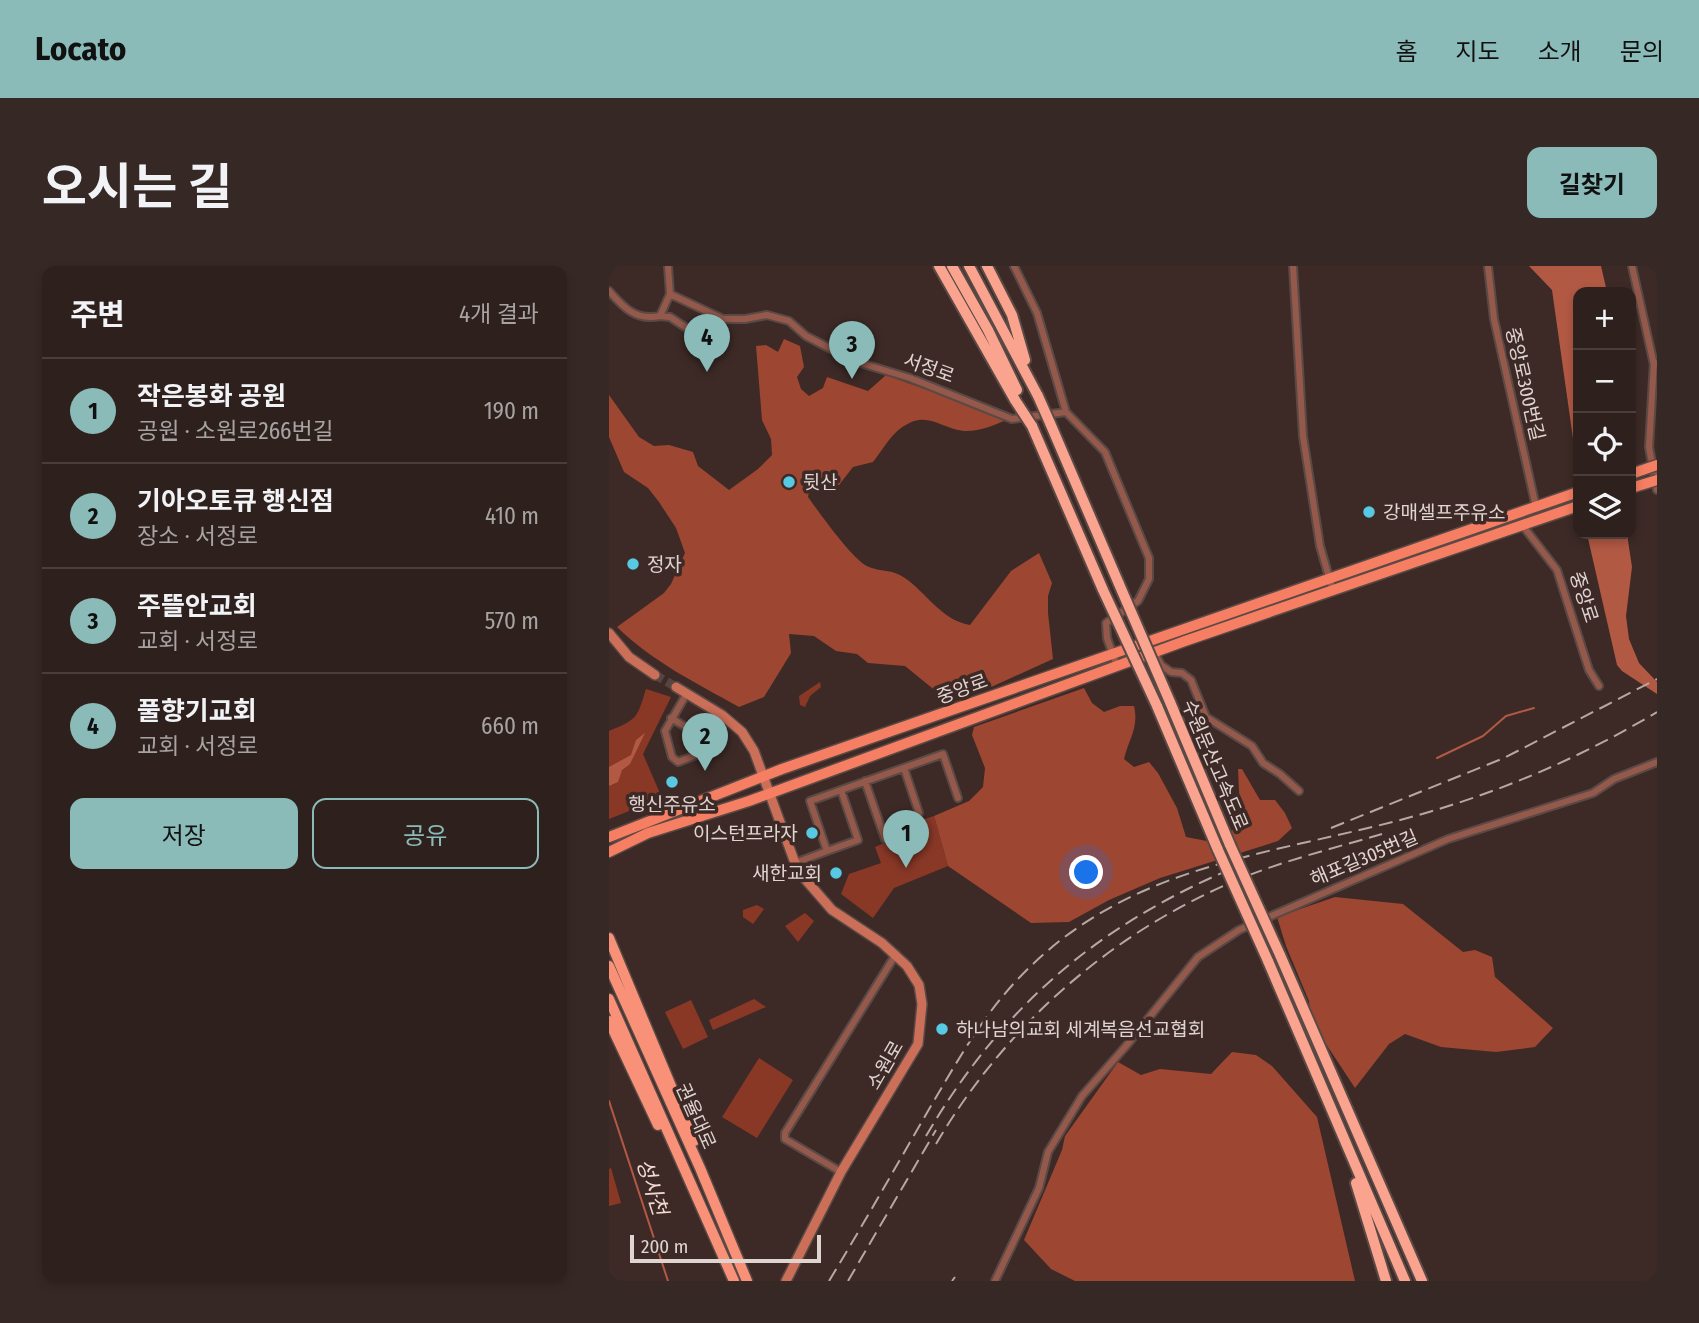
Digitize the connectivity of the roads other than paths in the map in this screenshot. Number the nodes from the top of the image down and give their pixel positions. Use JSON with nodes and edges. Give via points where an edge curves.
{"nodes":[{"id":1,"x":668,"y":266,"type":"edge"},
{"id":2,"x":939,"y":266,"type":"edge"},
{"id":3,"x":952,"y":266,"type":"edge"},
{"id":4,"x":969,"y":266,"type":"edge"},
{"id":5,"x":987,"y":266,"type":"edge"},
{"id":6,"x":1014,"y":266,"type":"edge"},
{"id":7,"x":1293,"y":266,"type":"edge"},
{"id":8,"x":1488,"y":266,"type":"edge"},
{"id":9,"x":1632,"y":266,"type":"edge"},
{"id":10,"x":609,"y":291,"type":"edge"},
{"id":11,"x":670,"y":294,"type":"junction"},
{"id":12,"x":660,"y":316,"type":"junction"},
{"id":13,"x":685,"y":327,"type":"dead end"},
{"id":14,"x":1654,"y":362,"type":"junction"},
{"id":15,"x":1657,"y":381,"type":"edge"},
{"id":16,"x":1031,"y":383,"type":"junction"},
{"id":17,"x":1018,"y":399,"type":"junction"},
{"id":18,"x":1066,"y":412,"type":"junction"},
{"id":19,"x":1657,"y":465,"type":"edge"},
{"id":20,"x":1636,"y":472,"type":"edge"},
{"id":21,"x":1657,"y":480,"type":"edge"},
{"id":22,"x":1636,"y":486,"type":"edge"},
{"id":23,"x":1657,"y":490,"type":"edge"},
{"id":24,"x":1573,"y":494,"type":"edge"},
{"id":25,"x":1539,"y":506,"type":"junction"},
{"id":26,"x":1573,"y":508,"type":"edge"},
{"id":27,"x":1523,"y":526,"type":"junction"},
{"id":28,"x":1330,"y":579,"type":"junction"},
{"id":29,"x":1332,"y":591,"type":"junction"},
{"id":30,"x":609,"y":633,"type":"edge"},
{"id":31,"x":1154,"y":652,"type":"junction"},
{"id":32,"x":1112,"y":653,"type":"junction"},
{"id":33,"x":1117,"y":666,"type":"junction"},
{"id":34,"x":655,"y":675,"type":"tunnel mouth"},
{"id":35,"x":1599,"y":686,"type":"dead end"},
{"id":36,"x":675,"y":687,"type":"tunnel mouth"},
{"id":37,"x":687,"y":693,"type":"junction"},
{"id":38,"x":671,"y":718,"type":"junction"},
{"id":39,"x":1657,"y":762,"type":"edge"},
{"id":40,"x":904,"y":768,"type":"junction"},
{"id":41,"x":763,"y":776,"type":"junction"},
{"id":42,"x":865,"y":782,"type":"junction"},
{"id":43,"x":841,"y":790,"type":"junction"},
{"id":44,"x":1299,"y":791,"type":"dead end"},
{"id":45,"x":770,"y":792,"type":"junction"},
{"id":46,"x":958,"y":798,"type":"dead end"},
{"id":47,"x":919,"y":813,"type":"dead end"},
{"id":48,"x":609,"y":837,"type":"edge"},
{"id":49,"x":885,"y":839,"type":"dead end"},
{"id":50,"x":827,"y":851,"type":"junction"},
{"id":51,"x":609,"y":852,"type":"edge"},
{"id":52,"x":795,"y":863,"type":"junction"},
{"id":53,"x":609,"y":938,"type":"edge"},
{"id":54,"x":896,"y":954,"type":"junction"},
{"id":55,"x":609,"y":966,"type":"edge"},
{"id":56,"x":609,"y":999,"type":"edge"},
{"id":57,"x":609,"y":1021,"type":"edge"},
{"id":58,"x":1339,"y":1130,"type":"junction"},
{"id":59,"x":841,"y":1172,"type":"junction"},
{"id":60,"x":713,"y":1201,"type":"junction"},
{"id":61,"x":700,"y":1204,"type":"junction"},
{"id":62,"x":734,"y":1281,"type":"edge"},
{"id":63,"x":747,"y":1281,"type":"edge"},
{"id":64,"x":786,"y":1281,"type":"edge"},
{"id":65,"x":995,"y":1281,"type":"edge"},
{"id":66,"x":1386,"y":1281,"type":"edge"},
{"id":67,"x":1405,"y":1281,"type":"edge"},
{"id":68,"x":1422,"y":1281,"type":"edge"}],
"edges":[{"from":1,"to":11,"type":"street"},
{"from":2,"to":17,"type":"highway"},
{"from":3,"to":17,"type":"highway","name":"수원문산고속도로","via":[[988,330]]},
{"from":4,"to":16,"type":"highway","name":"수원문산고속도로"},
{"from":5,"to":16,"type":"highway","via":[[1013,315]]},
{"from":6,"to":18,"type":"street","via":[[1037,313]]},
{"from":7,"to":28,"type":"street","via":[[1303,436],[1319,546]]},
{"from":8,"to":25,"type":"street","name":"중앙로300번길","via":[[1494,319]]},
{"from":9,"to":14,"type":"street"},
{"from":10,"to":12,"type":"street","via":[[638,317]]},
{"from":11,"to":12,"type":"street"},
{"from":11,"to":18,"type":"street","name":"서정로","via":[[723,319],[767,315],[789,321],[806,336],[854,361],[910,377],[1012,419]]},
{"from":12,"to":13,"type":"street"},
{"from":14,"to":15,"type":"street"},
{"from":14,"to":23,"type":"street","via":[[1649,447]]},
{"from":16,"to":68,"type":"highway","name":"수원문산고속도로","bridge":true},
{"from":17,"to":58,"type":"highway","name":"수원문산고속도로","bridge":true,"via":[[1157,706]]},
{"from":18,"to":32,"type":"street","via":[[1105,452],[1149,558],[1149,579],[1138,601],[1106,623]]},
{"from":19,"to":20,"type":"main road","bridge":true},
{"from":21,"to":22,"type":"main road","bridge":true},
{"from":24,"to":25,"type":"main road","name":"중앙로"},
{"from":25,"to":28,"type":"main road","name":"중앙로"},
{"from":26,"to":27,"type":"main road","name":"중앙로"},
{"from":27,"to":29,"type":"main road","name":"중앙로"},
{"from":27,"to":35,"type":"street","name":"중앙로","via":[[1557,570],[1589,670]]},
{"from":28,"to":29,"type":"street"},
{"from":28,"to":32,"type":"main road","name":"중앙로"},
{"from":29,"to":31,"type":"main road","name":"중앙로"},
{"from":30,"to":34,"type":"main road","via":[[629,657]]},
{"from":31,"to":33,"type":"main road","name":"중앙로"},
{"from":31,"to":44,"type":"street","via":[[1171,672],[1191,680],[1206,718],[1252,746],[1263,763]]},
{"from":32,"to":33,"type":"street"},
{"from":32,"to":41,"type":"main road","name":"중앙로"},
{"from":33,"to":45,"type":"main road","name":"중앙로"},
{"from":36,"to":37,"type":"main road"},
{"from":37,"to":38,"type":"street"},
{"from":37,"to":41,"type":"main road","via":[[742,732]]},
{"from":38,"to":38,"type":"street","via":[[702,737],[709,750],[675,760],[665,731]]},
{"from":39,"to":65,"type":"street","name":"해포길305번길","via":[[1593,793],[1448,839],[1239,930],[1198,957],[1081,1096],[1048,1152],[1039,1188]]},
{"from":40,"to":42,"type":"street"},
{"from":40,"to":46,"type":"street","via":[[943,754]]},
{"from":40,"to":47,"type":"street"},
{"from":41,"to":45,"type":"main road","name":"소원로"},
{"from":41,"to":48,"type":"main road","name":"중앙로"},
{"from":42,"to":43,"type":"street"},
{"from":42,"to":49,"type":"street"},
{"from":43,"to":50,"type":"street","via":[[858,840]]},
{"from":43,"to":50,"type":"street","via":[[810,801]]},
{"from":45,"to":51,"type":"main road","name":"중앙로","via":[[648,833]]},
{"from":45,"to":52,"type":"main road","name":"소원로"},
{"from":50,"to":52,"type":"street"},
{"from":52,"to":54,"type":"main road","name":"소원로","via":[[832,910]]},
{"from":53,"to":60,"type":"highway","via":[[687,1120]]},
{"from":54,"to":59,"type":"main road","name":"소원로","via":[[919,985],[918,1044]]},
{"from":54,"to":59,"type":"street","via":[[785,1133],[785,1139]]},
{"from":55,"to":60,"type":"highway","name":"권율대로"},
{"from":56,"to":61,"type":"highway","name":"권율대로"},
{"from":57,"to":61,"type":"highway"},
{"from":58,"to":66,"type":"highway","name":"수원문산고속도로"},
{"from":58,"to":67,"type":"highway","name":"수원문산고속도로"},
{"from":59,"to":64,"type":"main road","name":"소원로"},
{"from":60,"to":63,"type":"highway","name":"권율대로"},
{"from":61,"to":62,"type":"highway","name":"권율대로"}]}
